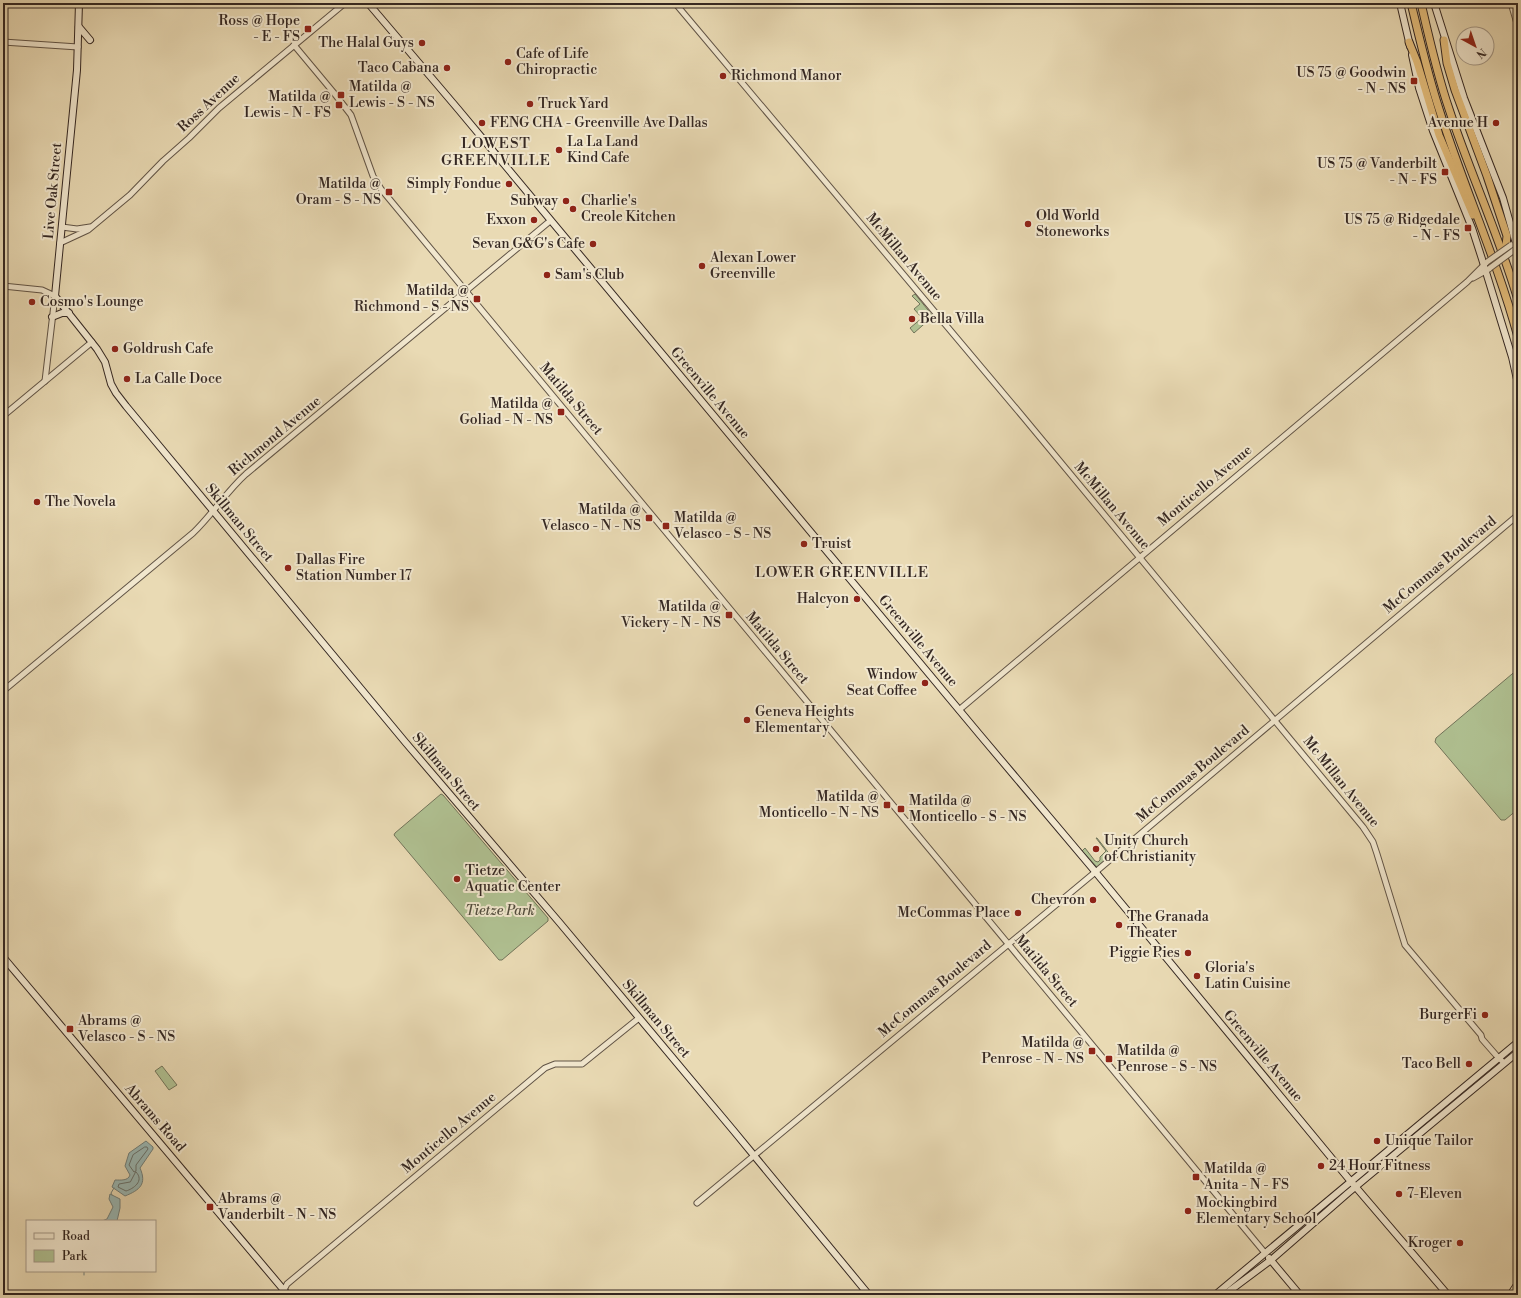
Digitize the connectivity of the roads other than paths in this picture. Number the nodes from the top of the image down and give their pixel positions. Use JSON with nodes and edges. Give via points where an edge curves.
{"nodes":[{"id":1,"x":79,"y":3,"type":"edge"},
{"id":2,"x":345,"y":3,"type":"edge"},
{"id":3,"x":368,"y":3,"type":"edge"},
{"id":4,"x":675,"y":3,"type":"edge"},
{"id":5,"x":1400,"y":3,"type":"edge"},
{"id":6,"x":1411,"y":3,"type":"edge"},
{"id":7,"x":1421,"y":3,"type":"edge"},
{"id":8,"x":1434,"y":3,"type":"edge"},
{"id":9,"x":1511,"y":3,"type":"edge"},
{"id":10,"x":79,"y":27,"type":"junction"},
{"id":11,"x":1518,"y":27,"type":"edge"},
{"id":12,"x":90,"y":40,"type":"dead end"},
{"id":13,"x":1444,"y":40,"type":"junction"},
{"id":14,"x":3,"y":42,"type":"edge"},
{"id":15,"x":1409,"y":42,"type":"junction"},
{"id":16,"x":294,"y":45,"type":"junction"},
{"id":17,"x":78,"y":48,"type":"junction"},
{"id":18,"x":550,"y":221,"type":"junction"},
{"id":19,"x":93,"y":226,"type":"junction"},
{"id":20,"x":1481,"y":226,"type":"junction"},
{"id":21,"x":62,"y":227,"type":"junction"},
{"id":22,"x":60,"y":243,"type":"junction"},
{"id":23,"x":1516,"y":246,"type":"edge"},
{"id":24,"x":1505,"y":259,"type":"junction"},
{"id":25,"x":1487,"y":266,"type":"junction"},
{"id":26,"x":3,"y":286,"type":"edge"},
{"id":27,"x":466,"y":292,"type":"junction"},
{"id":28,"x":54,"y":296,"type":"junction"},
{"id":29,"x":1518,"y":300,"type":"edge"},
{"id":30,"x":69,"y":313,"type":"junction"},
{"id":31,"x":52,"y":317,"type":"junction"},
{"id":32,"x":1518,"y":337,"type":"edge"},
{"id":33,"x":92,"y":342,"type":"junction"},
{"id":34,"x":48,"y":362,"type":"junction"},
{"id":35,"x":58,"y":370,"type":"junction"},
{"id":36,"x":45,"y":381,"type":"junction"},
{"id":37,"x":1518,"y":384,"type":"edge"},
{"id":38,"x":3,"y":416,"type":"edge"},
{"id":39,"x":213,"y":512,"type":"junction"},
{"id":40,"x":1518,"y":515,"type":"edge"},
{"id":41,"x":1140,"y":558,"type":"junction"},
{"id":42,"x":1175,"y":600,"type":"joint"},
{"id":43,"x":3,"y":691,"type":"edge"},
{"id":44,"x":959,"y":710,"type":"junction"},
{"id":45,"x":1275,"y":720,"type":"junction"},
{"id":46,"x":1095,"y":871,"type":"junction"},
{"id":47,"x":1008,"y":944,"type":"junction"},
{"id":48,"x":3,"y":957,"type":"edge"},
{"id":49,"x":639,"y":1018,"type":"junction"},
{"id":50,"x":1518,"y":1042,"type":"edge"},
{"id":51,"x":1518,"y":1052,"type":"edge"},
{"id":52,"x":1502,"y":1060,"type":"junction"},
{"id":53,"x":1455,"y":1095,"type":"junction"},
{"id":54,"x":1460,"y":1100,"type":"junction"},
{"id":55,"x":1419,"y":1125,"type":"junction"},
{"id":56,"x":1424,"y":1131,"type":"junction"},
{"id":57,"x":754,"y":1155,"type":"junction"},
{"id":58,"x":1351,"y":1182,"type":"junction"},
{"id":59,"x":1355,"y":1187,"type":"junction"},
{"id":60,"x":697,"y":1203,"type":"dead end"},
{"id":61,"x":1265,"y":1253,"type":"junction"},
{"id":62,"x":1271,"y":1260,"type":"junction"},
{"id":63,"x":284,"y":1290,"type":"junction"},
{"id":64,"x":288,"y":1295,"type":"edge"},
{"id":65,"x":869,"y":1295,"type":"edge"},
{"id":66,"x":1215,"y":1295,"type":"edge"},
{"id":67,"x":1224,"y":1295,"type":"edge"},
{"id":68,"x":1300,"y":1295,"type":"edge"},
{"id":69,"x":1448,"y":1295,"type":"edge"}],
"edges":[{"from":1,"to":10,"type":"main road","name":"Live Oak Street"},
{"from":2,"to":16,"type":"street","name":"Ross Avenue"},
{"from":3,"to":18,"type":"main road","name":"Greenville Avenue"},
{"from":4,"to":41,"type":"street","name":"McMillan Avenue"},
{"from":5,"to":15,"type":"main road"},
{"from":6,"to":20,"type":"highway","via":[[1440,112]]},
{"from":7,"to":24,"type":"highway","via":[[1449,109]]},
{"from":8,"to":13,"type":"main road"},
{"from":9,"to":11,"type":"street"},
{"from":10,"to":12,"type":"main road"},
{"from":10,"to":17,"type":"main road","name":"Live Oak Street"},
{"from":13,"to":23,"type":"main road","via":[[1503,198]]},
{"from":13,"to":24,"type":"highway","via":[[1446,63],[1507,236]]},
{"from":14,"to":17,"type":"street"},
{"from":15,"to":20,"type":"highway","via":[[1449,161],[1474,218]]},
{"from":15,"to":25,"type":"main road","via":[[1432,131]]},
{"from":16,"to":19,"type":"street","name":"Ross Avenue","via":[[219,108],[135,190]]},
{"from":16,"to":27,"type":"street","name":"Matilda Street","via":[[351,115],[372,176],[381,189]]},
{"from":17,"to":21,"type":"main road","name":"Live Oak Street"},
{"from":18,"to":27,"type":"street","name":"Richmond Avenue"},
{"from":18,"to":44,"type":"main road","name":"Greenville Avenue"},
{"from":19,"to":21,"type":"street","via":[[77,229]]},
{"from":19,"to":22,"type":"street","name":"Ross Avenue"},
{"from":20,"to":32,"type":"highway","via":[[1500,276]]},
{"from":21,"to":22,"type":"main road","name":"Live Oak Street"},
{"from":22,"to":28,"type":"main road","name":"Live Oak Street"},
{"from":23,"to":25,"type":"street","name":"Monticello Avenue","bridge":true},
{"from":24,"to":29,"type":"highway"},
{"from":25,"to":37,"type":"main road"},
{"from":25,"to":41,"type":"street","name":"Monticello Avenue"},
{"from":26,"to":28,"type":"street","name":"Skillman Street","via":[[42,290]]},
{"from":27,"to":39,"type":"street","name":"Richmond Avenue","via":[[246,474],[232,487]]},
{"from":27,"to":47,"type":"street","name":"Matilda Street"},
{"from":28,"to":30,"type":"main road","name":"Skillman Street"},
{"from":28,"to":31,"type":"street","name":"Live Oak Street"},
{"from":30,"to":31,"type":"main road"},
{"from":30,"to":33,"type":"main road","name":"Skillman Street"},
{"from":31,"to":34,"type":"street","name":"Live Oak Street"},
{"from":33,"to":35,"type":"street"},
{"from":33,"to":39,"type":"main road","name":"Skillman Street","via":[[105,362],[116,393]]},
{"from":34,"to":35,"type":"street","via":[[51,370]]},
{"from":34,"to":36,"type":"street","name":"Live Oak Street"},
{"from":35,"to":36,"type":"street"},
{"from":36,"to":38,"type":"street"},
{"from":39,"to":43,"type":"street","name":"Richmond Avenue","via":[[193,533]]},
{"from":39,"to":49,"type":"main road","name":"Skillman Street"},
{"from":40,"to":45,"type":"street","name":"McCommas Boulevard"},
{"from":41,"to":42,"type":"street","name":"McMillan Avenue"},
{"from":41,"to":44,"type":"street","name":"Monticello Avenue"},
{"from":42,"to":45,"type":"street","name":"Mc Millan Avenue"},
{"from":44,"to":46,"type":"main road","name":"Greenville Avenue"},
{"from":45,"to":46,"type":"street","name":"McCommas Boulevard"},
{"from":45,"to":52,"type":"street","name":"Mc Millan Avenue","via":[[1370,837],[1405,944]]},
{"from":46,"to":47,"type":"street","name":"McCommas Boulevard"},
{"from":46,"to":58,"type":"main road","name":"Greenville Avenue"},
{"from":47,"to":57,"type":"street","name":"McCommas Boulevard"},
{"from":47,"to":61,"type":"street","name":"Matilda Street"},
{"from":48,"to":63,"type":"main road","name":"Abrams Road"},
{"from":49,"to":57,"type":"main road","name":"Skillman Street"},
{"from":49,"to":63,"type":"street","name":"Monticello Avenue","via":[[582,1064],[555,1064],[545,1068],[293,1278]]},
{"from":50,"to":52,"type":"main road"},
{"from":51,"to":52,"type":"main road"},
{"from":52,"to":53,"type":"main road"},
{"from":52,"to":54,"type":"main road"},
{"from":53,"to":54,"type":"main road"},
{"from":53,"to":55,"type":"main road"},
{"from":54,"to":56,"type":"main road"},
{"from":55,"to":56,"type":"main road"},
{"from":55,"to":58,"type":"main road"},
{"from":56,"to":59,"type":"main road"},
{"from":57,"to":60,"type":"street","name":"McCommas Boulevard"},
{"from":57,"to":65,"type":"main road","name":"Skillman Street"},
{"from":58,"to":59,"type":"main road","name":"Greenville Avenue"},
{"from":58,"to":61,"type":"main road"},
{"from":59,"to":62,"type":"main road"},
{"from":59,"to":69,"type":"main road","name":"Greenville Avenue"},
{"from":61,"to":62,"type":"main road"},
{"from":61,"to":66,"type":"main road"},
{"from":62,"to":67,"type":"main road"},
{"from":62,"to":68,"type":"main road"},
{"from":63,"to":64,"type":"main road","name":"Abrams Road"}]}
